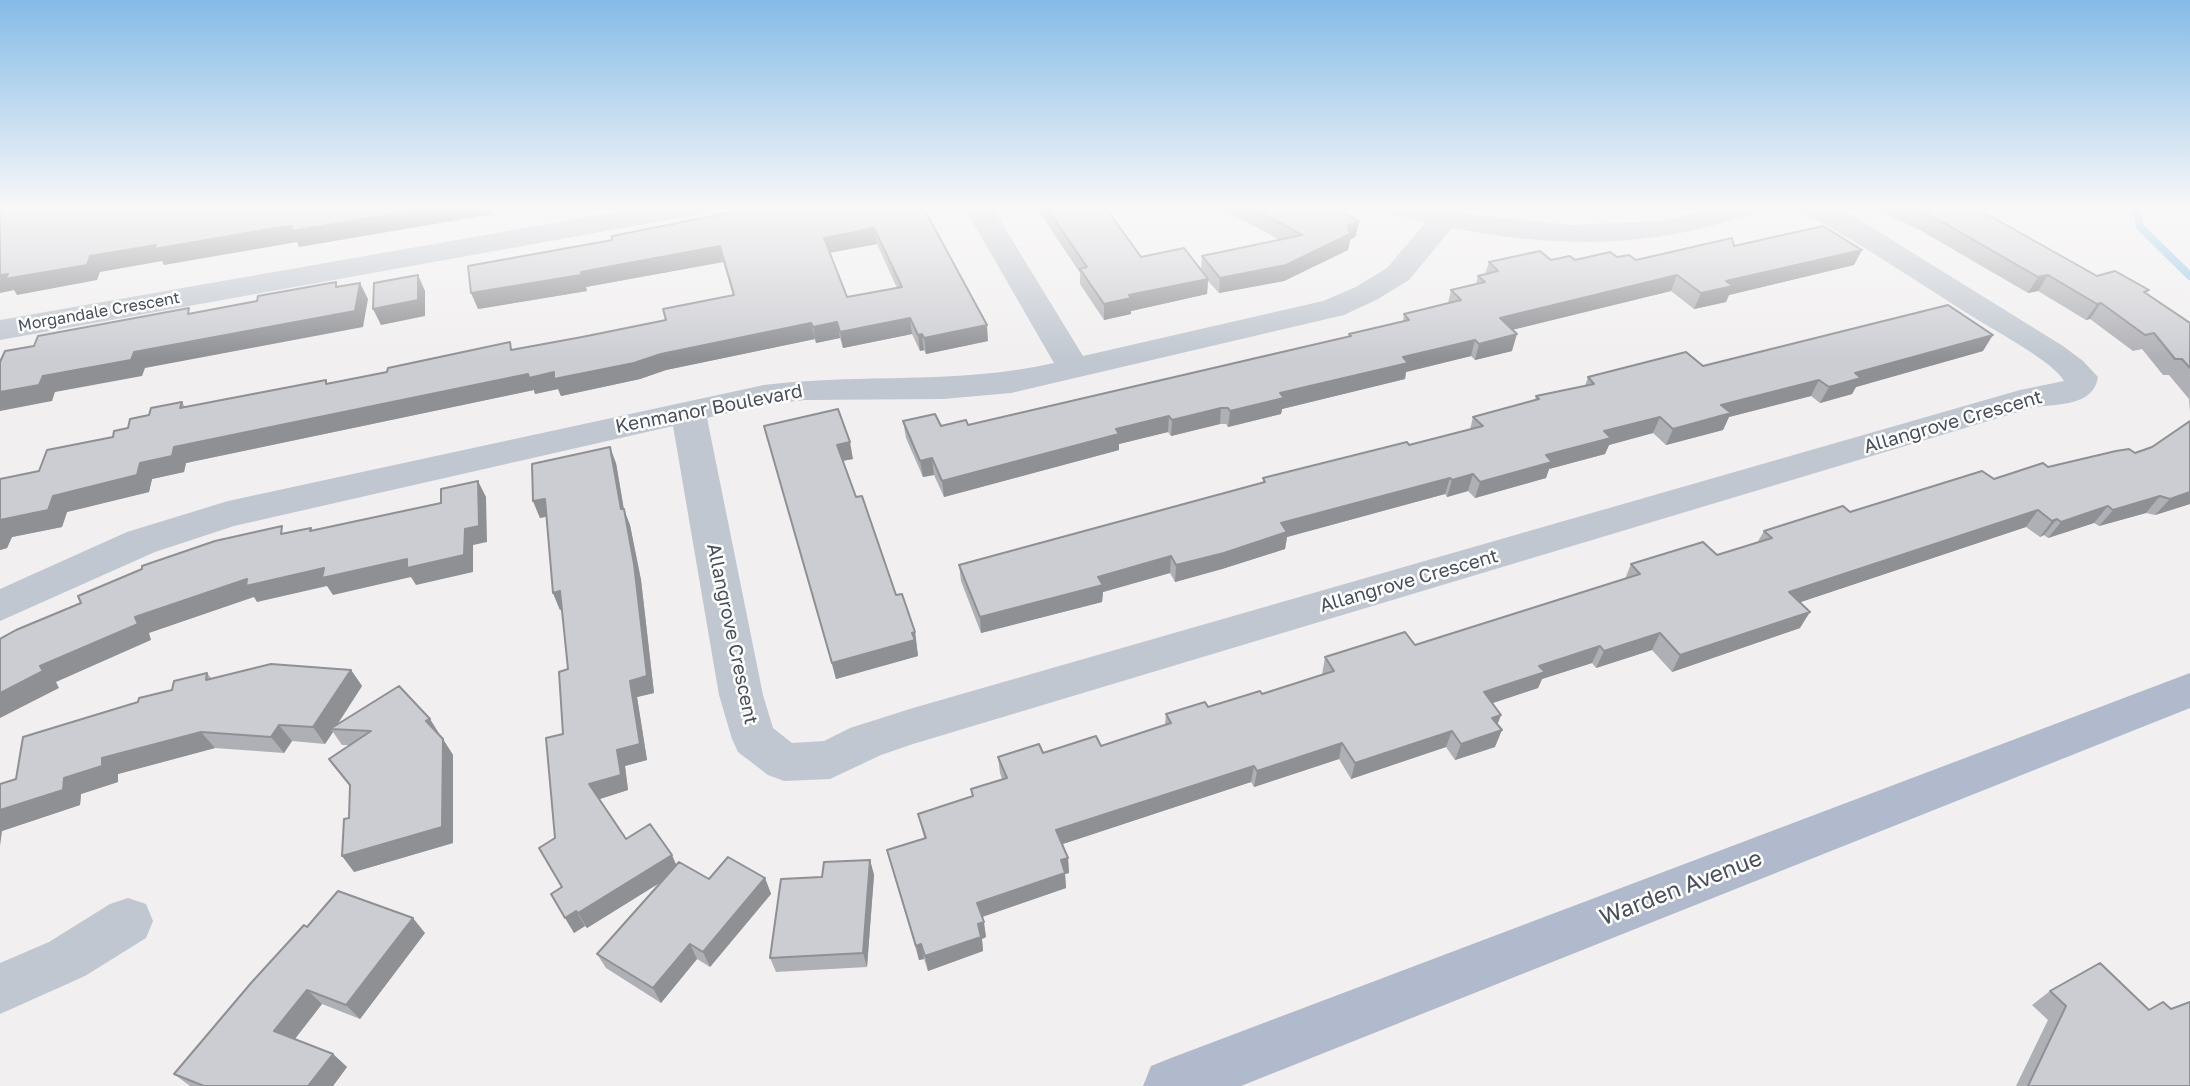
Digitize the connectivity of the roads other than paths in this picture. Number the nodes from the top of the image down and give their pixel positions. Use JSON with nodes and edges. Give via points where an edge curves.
{"nodes":[{"id":1,"x":409,"y":258,"type":"edge"},
{"id":2,"x":1008,"y":258,"type":"edge"},
{"id":3,"x":1412,"y":258,"type":"edge"},
{"id":4,"x":1903,"y":258,"type":"edge"},
{"id":5,"x":0,"y":330,"type":"edge"},
{"id":6,"x":1073,"y":367,"type":"junction"},
{"id":7,"x":688,"y":411,"type":"junction"},
{"id":8,"x":0,"y":606,"type":"edge"},
{"id":9,"x":2190,"y":690,"type":"edge"},
{"id":10,"x":128,"y":921,"type":"dead end"},
{"id":11,"x":0,"y":989,"type":"edge"},
{"id":12,"x":1171,"y":1086,"type":"edge"}],
"edges":[{"from":1,"to":5,"type":"street","name":"Morgandale Crescent"},
{"from":2,"to":6,"type":"street"},
{"from":3,"to":6,"type":"street","name":"Kenmanor Boulevard","via":[[1398,274],[1333,308]]},
{"from":4,"to":7,"type":"street","name":"Allangrove Crescent","via":[[2068,365],[2081,377],[2080,385],[2073,391],[2032,397],[926,722],[866,741],[830,760],[784,762],[754,739],[741,695]]},
{"from":6,"to":7,"type":"street","name":"Kenmanor Boulevard","via":[[1001,384],[921,390],[805,390]]},
{"from":7,"to":8,"type":"street","name":"Kenmanor Boulevard","via":[[228,514],[141,542]]},
{"from":9,"to":12,"type":"main road","name":"Warden Avenue"},
{"from":10,"to":11,"type":"street","via":[[67,959]]}]}
